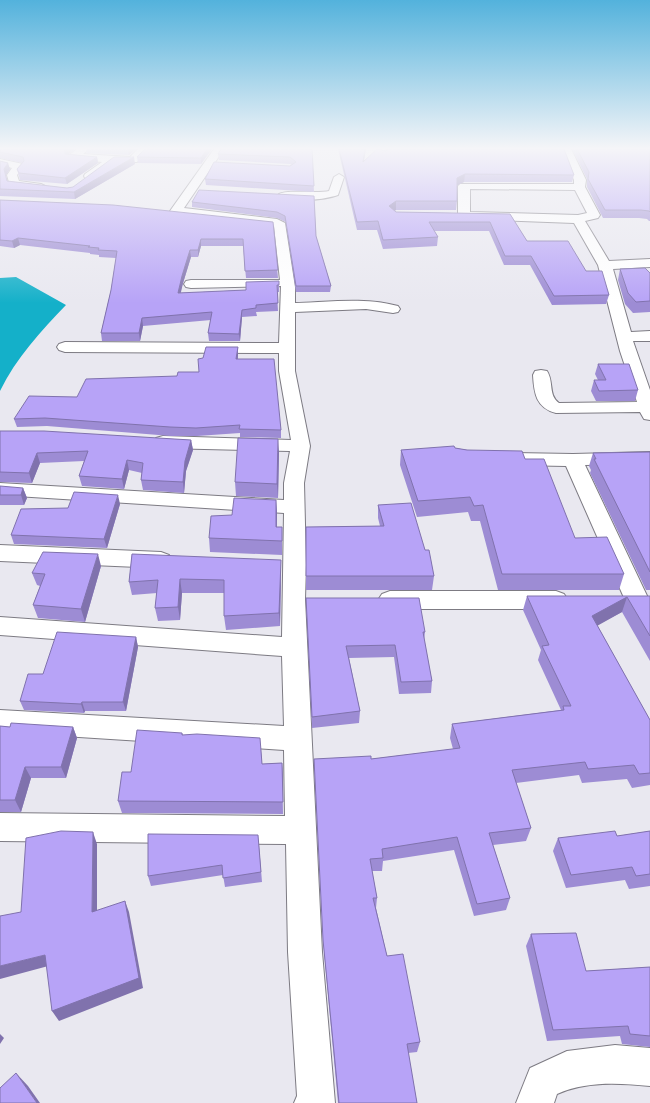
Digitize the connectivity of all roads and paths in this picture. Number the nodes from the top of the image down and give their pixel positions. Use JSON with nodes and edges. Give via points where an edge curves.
{"nodes":[{"id":1,"x":182,"y":200,"type":"edge"},
{"id":2,"x":464,"y":200,"type":"edge"},
{"id":3,"x":586,"y":200,"type":"edge"},
{"id":4,"x":449,"y":215,"type":"edge"},
{"id":5,"x":464,"y":215,"type":"junction"},
{"id":6,"x":578,"y":218,"type":"junction"},
{"id":7,"x":650,"y":263,"type":"edge"},
{"id":8,"x":605,"y":265,"type":"junction"},
{"id":9,"x":287,"y":283,"type":"junction"},
{"id":10,"x":191,"y":284,"type":"dead end"},
{"id":11,"x":288,"y":308,"type":"junction"},
{"id":12,"x":393,"y":309,"type":"dead end"},
{"id":13,"x":650,"y":336,"type":"edge"},
{"id":14,"x":624,"y":338,"type":"junction"},
{"id":15,"x":66,"y":347,"type":"dead end"},
{"id":16,"x":287,"y":348,"type":"junction"},
{"id":17,"x":541,"y":375,"type":"dead end"},
{"id":18,"x":648,"y":411,"type":"edge"},
{"id":19,"x":145,"y":441,"type":"edge"},
{"id":20,"x":301,"y":446,"type":"junction"},
{"id":21,"x":496,"y":458,"type":"edge"},
{"id":22,"x":650,"y":458,"type":"edge"},
{"id":23,"x":573,"y":460,"type":"junction"},
{"id":24,"x":0,"y":489,"type":"edge"},
{"id":25,"x":294,"y":507,"type":"junction"},
{"id":26,"x":0,"y":553,"type":"edge"},
{"id":27,"x":184,"y":561,"type":"edge"},
{"id":28,"x":272,"y":564,"type":"edge"},
{"id":29,"x":296,"y":565,"type":"junction"},
{"id":30,"x":293,"y":599,"type":"junction"},
{"id":31,"x":317,"y":599,"type":"edge"},
{"id":32,"x":372,"y":599,"type":"edge"},
{"id":33,"x":576,"y":600,"type":"edge"},
{"id":34,"x":614,"y":600,"type":"edge"},
{"id":35,"x":643,"y":600,"type":"edge"},
{"id":36,"x":0,"y":626,"type":"edge"},
{"id":37,"x":295,"y":647,"type":"junction"},
{"id":38,"x":0,"y":721,"type":"edge"},
{"id":39,"x":299,"y":739,"type":"junction"},
{"id":40,"x":0,"y":827,"type":"edge"},
{"id":41,"x":302,"y":830,"type":"junction"},
{"id":42,"x":650,"y":1067,"type":"edge"},
{"id":43,"x":313,"y":1103,"type":"edge"},
{"id":44,"x":535,"y":1103,"type":"edge"}],
"edges":[{"from":1,"to":9,"type":"street","via":[[168,210],[277,223],[281,226]]},
{"from":2,"to":5,"type":"street"},
{"from":3,"to":6,"type":"street","via":[[594,215]]},
{"from":4,"to":5,"type":"street"},
{"from":5,"to":6,"type":"street"},
{"from":6,"to":8,"type":"street"},
{"from":7,"to":8,"type":"street"},
{"from":8,"to":14,"type":"street"},
{"from":9,"to":10,"type":"street"},
{"from":9,"to":11,"type":"street"},
{"from":11,"to":12,"type":"street","via":[[366,305]]},
{"from":11,"to":16,"type":"street"},
{"from":13,"to":14,"type":"street"},
{"from":14,"to":18,"type":"street"},
{"from":15,"to":16,"type":"street"},
{"from":16,"to":20,"type":"street","via":[[287,371]]},
{"from":17,"to":18,"type":"street","via":[[544,398],[549,405],[556,408]]},
{"from":19,"to":20,"type":"street"},
{"from":20,"to":25,"type":"street","via":[[294,483]]},
{"from":21,"to":23,"type":"street"},
{"from":22,"to":23,"type":"street"},
{"from":23,"to":35,"type":"street"},
{"from":24,"to":25,"type":"street"},
{"from":25,"to":29,"type":"street"},
{"from":26,"to":27,"type":"street"},
{"from":28,"to":29,"type":"street"},
{"from":29,"to":30,"type":"street"},
{"from":30,"to":31,"type":"street"},
{"from":30,"to":37,"type":"street"},
{"from":32,"to":33,"type":"street"},
{"from":34,"to":35,"type":"street"},
{"from":36,"to":37,"type":"street"},
{"from":37,"to":39,"type":"street"},
{"from":38,"to":39,"type":"street"},
{"from":39,"to":41,"type":"street"},
{"from":40,"to":41,"type":"street"},
{"from":41,"to":43,"type":"street","via":[[305,952],[316,1102]]},
{"from":42,"to":44,"type":"street","via":[[615,1064],[567,1070],[543,1081]]}]}
